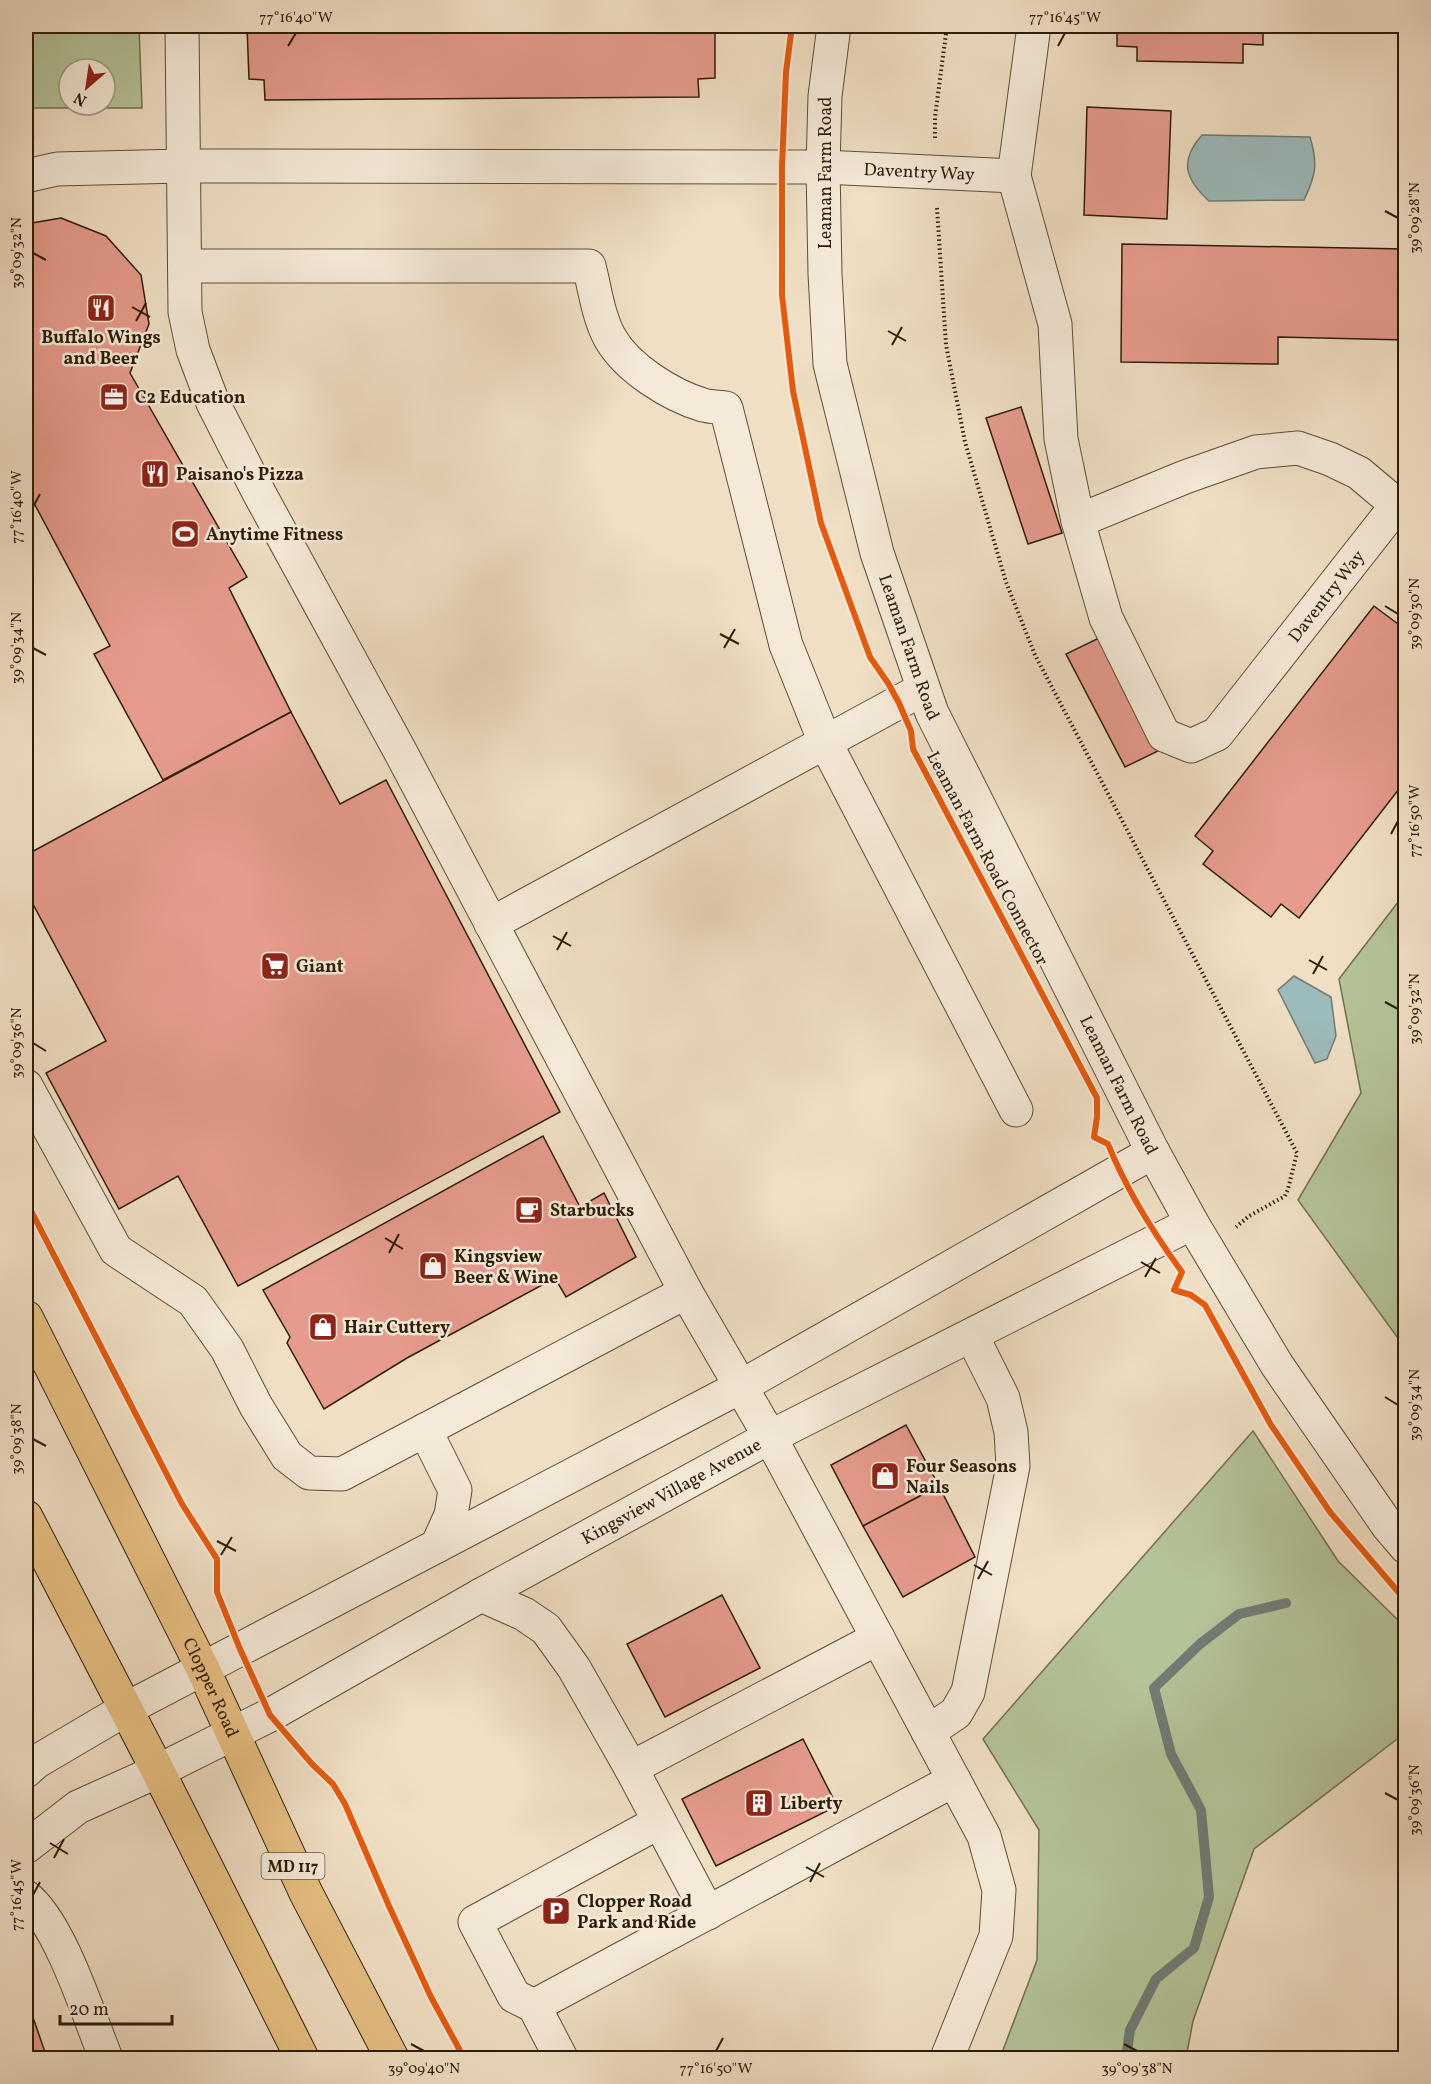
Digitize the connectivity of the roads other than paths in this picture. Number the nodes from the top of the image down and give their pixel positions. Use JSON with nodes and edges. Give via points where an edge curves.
{"nodes":[{"id":1,"x":182,"y":26,"type":"edge"},
{"id":2,"x":834,"y":26,"type":"edge"},
{"id":3,"x":1034,"y":26,"type":"edge"},
{"id":4,"x":183,"y":166,"type":"junction"},
{"id":5,"x":823,"y":167,"type":"junction"},
{"id":6,"x":26,"y":176,"type":"edge"},
{"id":7,"x":1014,"y":176,"type":"junction"},
{"id":8,"x":185,"y":266,"type":"junction"},
{"id":9,"x":1401,"y":499,"type":"edge"},
{"id":10,"x":1078,"y":521,"type":"junction"},
{"id":11,"x":923,"y":689,"type":"junction"},
{"id":12,"x":825,"y":742,"type":"junction"},
{"id":13,"x":490,"y":924,"type":"junction"},
{"id":14,"x":26,"y":1086,"type":"edge"},
{"id":15,"x":1016,"y":1110,"type":"dead end"},
{"id":16,"x":1153,"y":1152,"type":"junction"},
{"id":17,"x":1200,"y":1236,"type":"junction"},
{"id":18,"x":686,"y":1292,"type":"junction"},
{"id":19,"x":26,"y":1317,"type":"edge"},
{"id":20,"x":972,"y":1336,"type":"junction"},
{"id":21,"x":740,"y":1387,"type":"junction"},
{"id":22,"x":425,"y":1430,"type":"junction"},
{"id":23,"x":770,"y":1437,"type":"junction"},
{"id":24,"x":26,"y":1517,"type":"edge"},
{"id":25,"x":437,"y":1546,"type":"junction"},
{"id":26,"x":1406,"y":1547,"type":"edge"},
{"id":27,"x":481,"y":1596,"type":"junction"},
{"id":28,"x":878,"y":1638,"type":"junction"},
{"id":29,"x":204,"y":1669,"type":"junction"},
{"id":30,"x":126,"y":1709,"type":"junction"},
{"id":31,"x":928,"y":1732,"type":"junction"},
{"id":32,"x":231,"y":1733,"type":"junction"},
{"id":33,"x":630,"y":1768,"type":"junction"},
{"id":34,"x":26,"y":1770,"type":"edge"},
{"id":35,"x":158,"y":1771,"type":"junction"},
{"id":36,"x":954,"y":1780,"type":"junction"},
{"id":37,"x":659,"y":1822,"type":"junction"},
{"id":38,"x":26,"y":1847,"type":"edge"},
{"id":39,"x":26,"y":1898,"type":"edge"},
{"id":40,"x":708,"y":1913,"type":"junction"},
{"id":41,"x":534,"y":2006,"type":"junction"},
{"id":42,"x":105,"y":2058,"type":"edge"},
{"id":43,"x":302,"y":2058,"type":"edge"},
{"id":44,"x":392,"y":2058,"type":"edge"},
{"id":45,"x":561,"y":2058,"type":"edge"},
{"id":46,"x":947,"y":2058,"type":"edge"}],
"edges":[{"from":1,"to":4,"type":"street"},
{"from":2,"to":5,"type":"street","name":"Leaman Farm Road","via":[[825,96]]},
{"from":3,"to":7,"type":"street","name":"Daventry Way"},
{"from":4,"to":5,"type":"street","name":"Daventry Way"},
{"from":4,"to":6,"type":"street","name":"Daventry Way","via":[[57,169]]},
{"from":4,"to":8,"type":"street"},
{"from":5,"to":7,"type":"street","name":"Daventry Way"},
{"from":5,"to":11,"type":"street","name":"Leaman Farm Road","via":[[830,364],[877,553]]},
{"from":7,"to":10,"type":"street","name":"Daventry Way","via":[[1055,324],[1061,439]]},
{"from":8,"to":12,"type":"street","via":[[590,266],[610,338],[629,364],[669,390],[703,405],[726,408],[786,645]]},
{"from":8,"to":13,"type":"street","via":[[185,312],[193,350],[213,403]]},
{"from":9,"to":10,"type":"street","name":"Daventry Way","via":[[1359,473],[1298,448],[1256,452]]},
{"from":9,"to":10,"type":"street","name":"Daventry Way","via":[[1217,734],[1191,746],[1164,735],[1106,618]]},
{"from":11,"to":12,"type":"street"},
{"from":11,"to":16,"type":"street","name":"Leaman Farm Road"},
{"from":12,"to":13,"type":"street"},
{"from":12,"to":15,"type":"street"},
{"from":13,"to":18,"type":"street"},
{"from":14,"to":22,"type":"street","via":[[116,1250],[193,1301],[227,1349],[287,1456],[309,1473],[342,1474]]},
{"from":16,"to":17,"type":"street","name":"Leaman Farm Road"},
{"from":16,"to":21,"type":"street"},
{"from":17,"to":20,"type":"street","name":"Kingsview Village Avenue"},
{"from":17,"to":26,"type":"street","name":"Leaman Farm Road","via":[[1277,1365]]},
{"from":18,"to":21,"type":"street"},
{"from":18,"to":22,"type":"street"},
{"from":19,"to":29,"type":"main road","name":"Clopper Road","number":"MD 117"},
{"from":20,"to":23,"type":"street","name":"Kingsview Village Avenue"},
{"from":20,"to":31,"type":"street","via":[[1003,1398],[1013,1466],[968,1692],[956,1713]]},
{"from":21,"to":23,"type":"street"},
{"from":21,"to":25,"type":"street"},
{"from":22,"to":25,"type":"street","via":[[454,1490],[451,1515]]},
{"from":23,"to":27,"type":"street","name":"Kingsview Village Avenue"},
{"from":23,"to":28,"type":"street"},
{"from":24,"to":30,"type":"main road"},
{"from":25,"to":29,"type":"street"},
{"from":27,"to":32,"type":"street","name":"Kingsview Village Avenue"},
{"from":27,"to":33,"type":"street","via":[[524,1614],[546,1629],[574,1668]]},
{"from":28,"to":31,"type":"street"},
{"from":28,"to":33,"type":"street"},
{"from":29,"to":30,"type":"street"},
{"from":29,"to":32,"type":"main road","name":"Clopper Road","number":"MD 117"},
{"from":30,"to":34,"type":"street"},
{"from":30,"to":35,"type":"main road"},
{"from":31,"to":36,"type":"street"},
{"from":32,"to":35,"type":"street","name":"Kingsview Village Avenue"},
{"from":32,"to":44,"type":"main road","name":"Clopper Road","number":"MD 117","via":[[306,1893]]},
{"from":33,"to":37,"type":"street"},
{"from":35,"to":38,"type":"street","name":"Kingsview Village Avenue","via":[[78,1807]]},
{"from":35,"to":43,"type":"main road"},
{"from":36,"to":40,"type":"street"},
{"from":36,"to":46,"type":"street","via":[[984,1836],[999,1890],[996,1936]]},
{"from":37,"to":40,"type":"street"},
{"from":37,"to":41,"type":"street","via":[[475,1922],[514,1996]]},
{"from":39,"to":42,"type":"street","via":[[58,1940]]},
{"from":40,"to":41,"type":"street"},
{"from":41,"to":45,"type":"street"}]}
